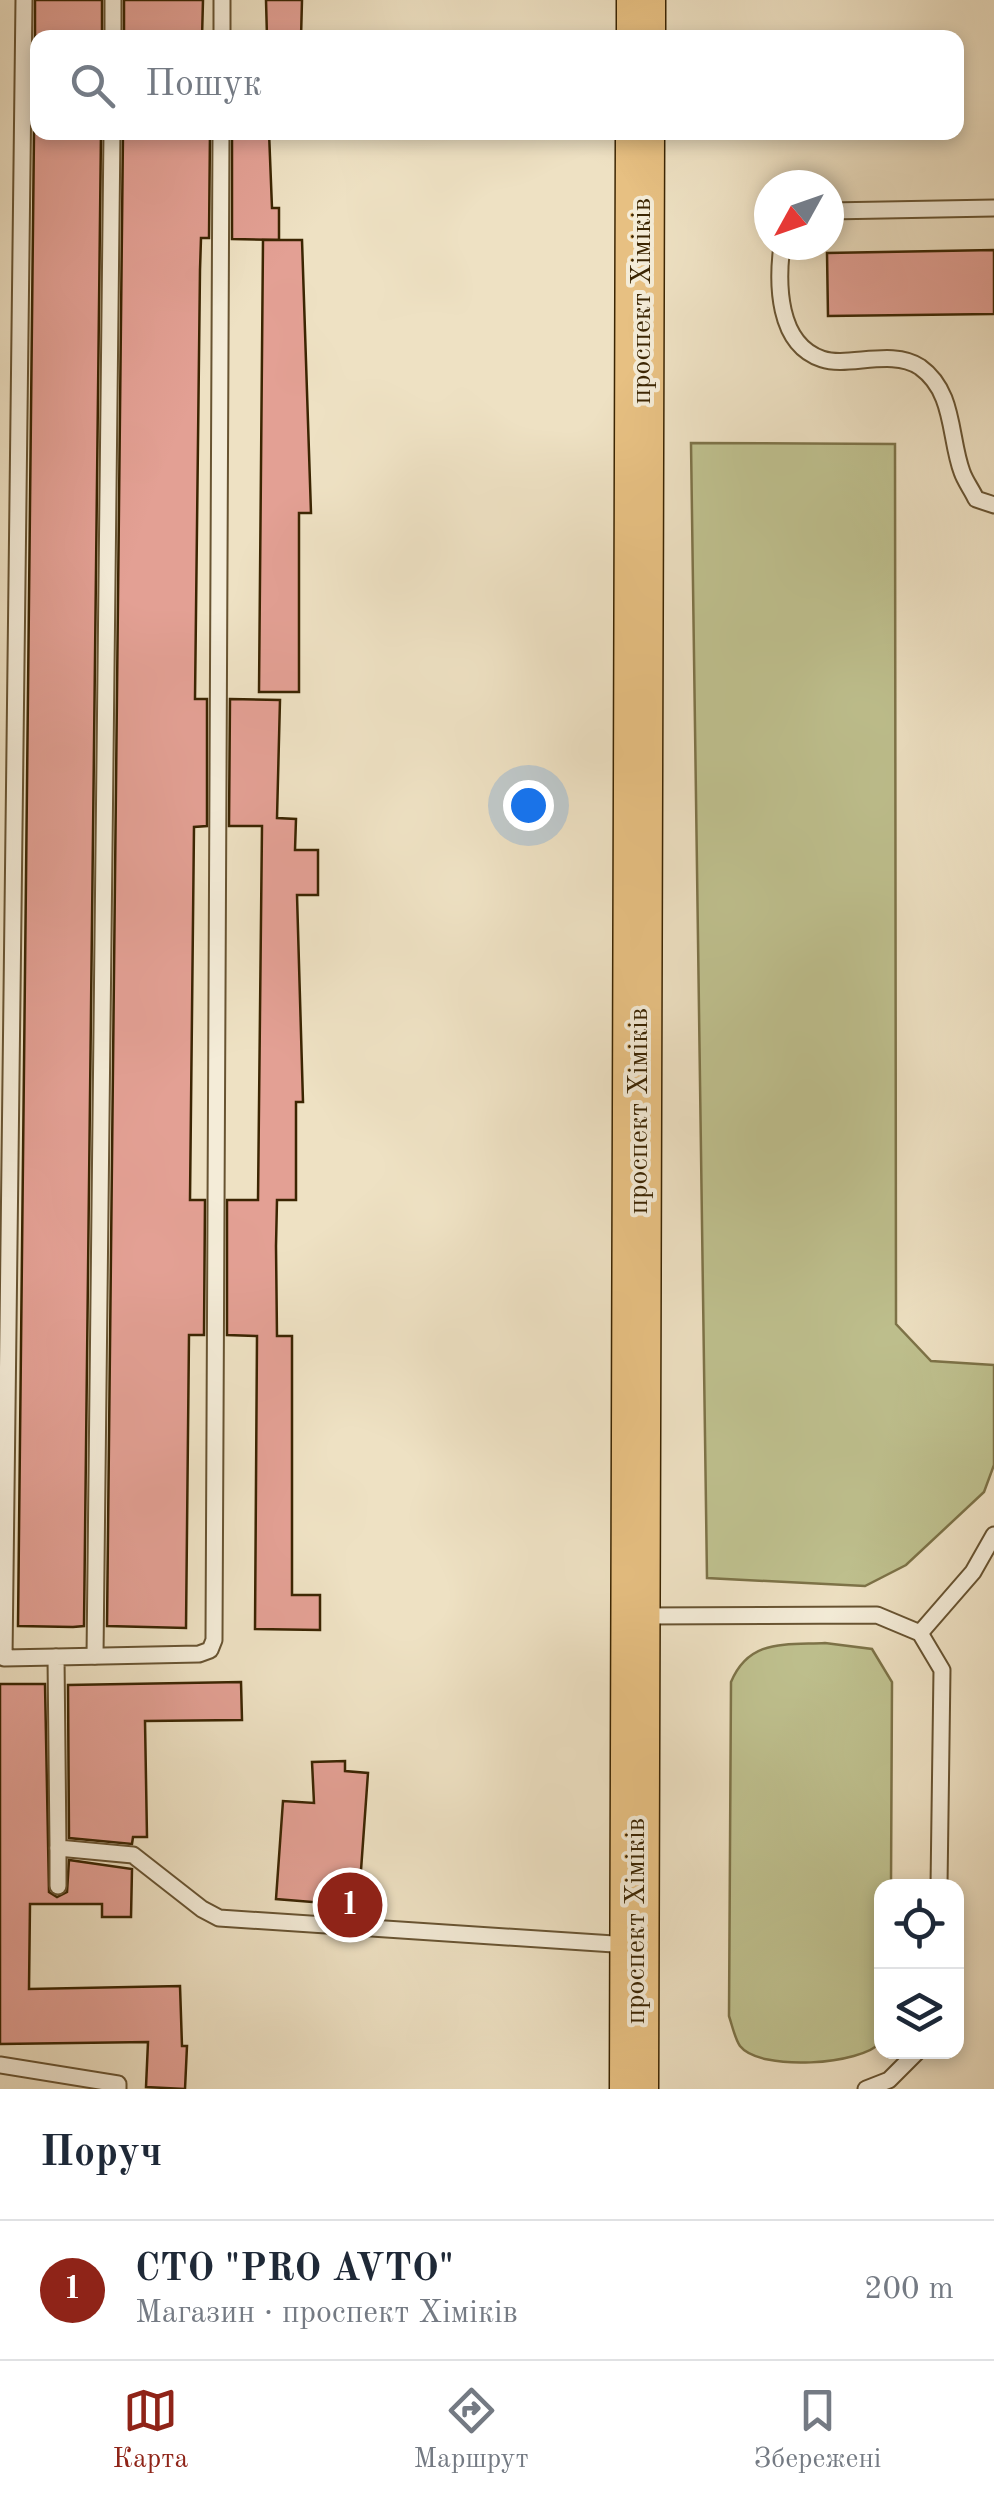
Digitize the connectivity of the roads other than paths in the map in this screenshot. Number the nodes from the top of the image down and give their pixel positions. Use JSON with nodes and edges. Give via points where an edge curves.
{"nodes":[{"id":1,"x":24,"y":0,"type":"edge"},
{"id":2,"x":113,"y":0,"type":"edge"},
{"id":3,"x":222,"y":0,"type":"edge"},
{"id":4,"x":641,"y":0,"type":"edge"},
{"id":5,"x":113,"y":30,"type":"edge"},
{"id":6,"x":222,"y":30,"type":"edge"},
{"id":7,"x":641,"y":30,"type":"edge"},
{"id":8,"x":112,"y":140,"type":"edge"},
{"id":9,"x":221,"y":140,"type":"edge"},
{"id":10,"x":640,"y":140,"type":"edge"},
{"id":11,"x":994,"y":208,"type":"edge"},
{"id":12,"x":844,"y":211,"type":"edge"},
{"id":13,"x":782,"y":260,"type":"edge"},
{"id":14,"x":994,"y":506,"type":"edge"},
{"id":15,"x":994,"y":1536,"type":"edge"},
{"id":16,"x":635,"y":1616,"type":"junction"},
{"id":17,"x":920,"y":1633,"type":"junction"},
{"id":18,"x":95,"y":1656,"type":"junction"},
{"id":19,"x":56,"y":1657,"type":"junction"},
{"id":20,"x":2,"y":1658,"type":"edge"},
{"id":21,"x":58,"y":1848,"type":"junction"},
{"id":22,"x":939,"y":1879,"type":"edge"},
{"id":23,"x":58,"y":1886,"type":"dead end"},
{"id":24,"x":633,"y":1946,"type":"junction"},
{"id":25,"x":910,"y":2059,"type":"edge"},
{"id":26,"x":0,"y":2065,"type":"edge"},
{"id":27,"x":118,"y":2089,"type":"edge"},
{"id":28,"x":634,"y":2089,"type":"edge"},
{"id":29,"x":866,"y":2089,"type":"edge"}],
"edges":[{"from":1,"to":20,"type":"lane"},
{"from":2,"to":5,"type":"lane"},
{"from":3,"to":6,"type":"lane"},
{"from":4,"to":7,"type":"main road"},
{"from":8,"to":18,"type":"lane"},
{"from":9,"to":18,"type":"lane","via":[[214,1640],[199,1654]]},
{"from":10,"to":16,"type":"main road","name":"проспект Хіміків"},
{"from":11,"to":12,"type":"lane"},
{"from":13,"to":14,"type":"lane","via":[[783,316],[798,343],[823,360],[868,356],[918,366],[941,391],[976,499]]},
{"from":15,"to":17,"type":"lane","via":[[974,1572]]},
{"from":16,"to":17,"type":"lane","via":[[877,1615]]},
{"from":16,"to":24,"type":"main road","name":"проспект Хіміків"},
{"from":17,"to":22,"type":"lane","via":[[942,1670]]},
{"from":18,"to":19,"type":"lane"},
{"from":19,"to":20,"type":"lane"},
{"from":19,"to":21,"type":"lane"},
{"from":21,"to":23,"type":"lane"},
{"from":21,"to":24,"type":"lane","via":[[127,1852],[219,1918]]},
{"from":24,"to":28,"type":"main road","name":"проспект Хіміків"},
{"from":25,"to":29,"type":"lane","via":[[888,2080]]},
{"from":26,"to":27,"type":"lane"}]}
